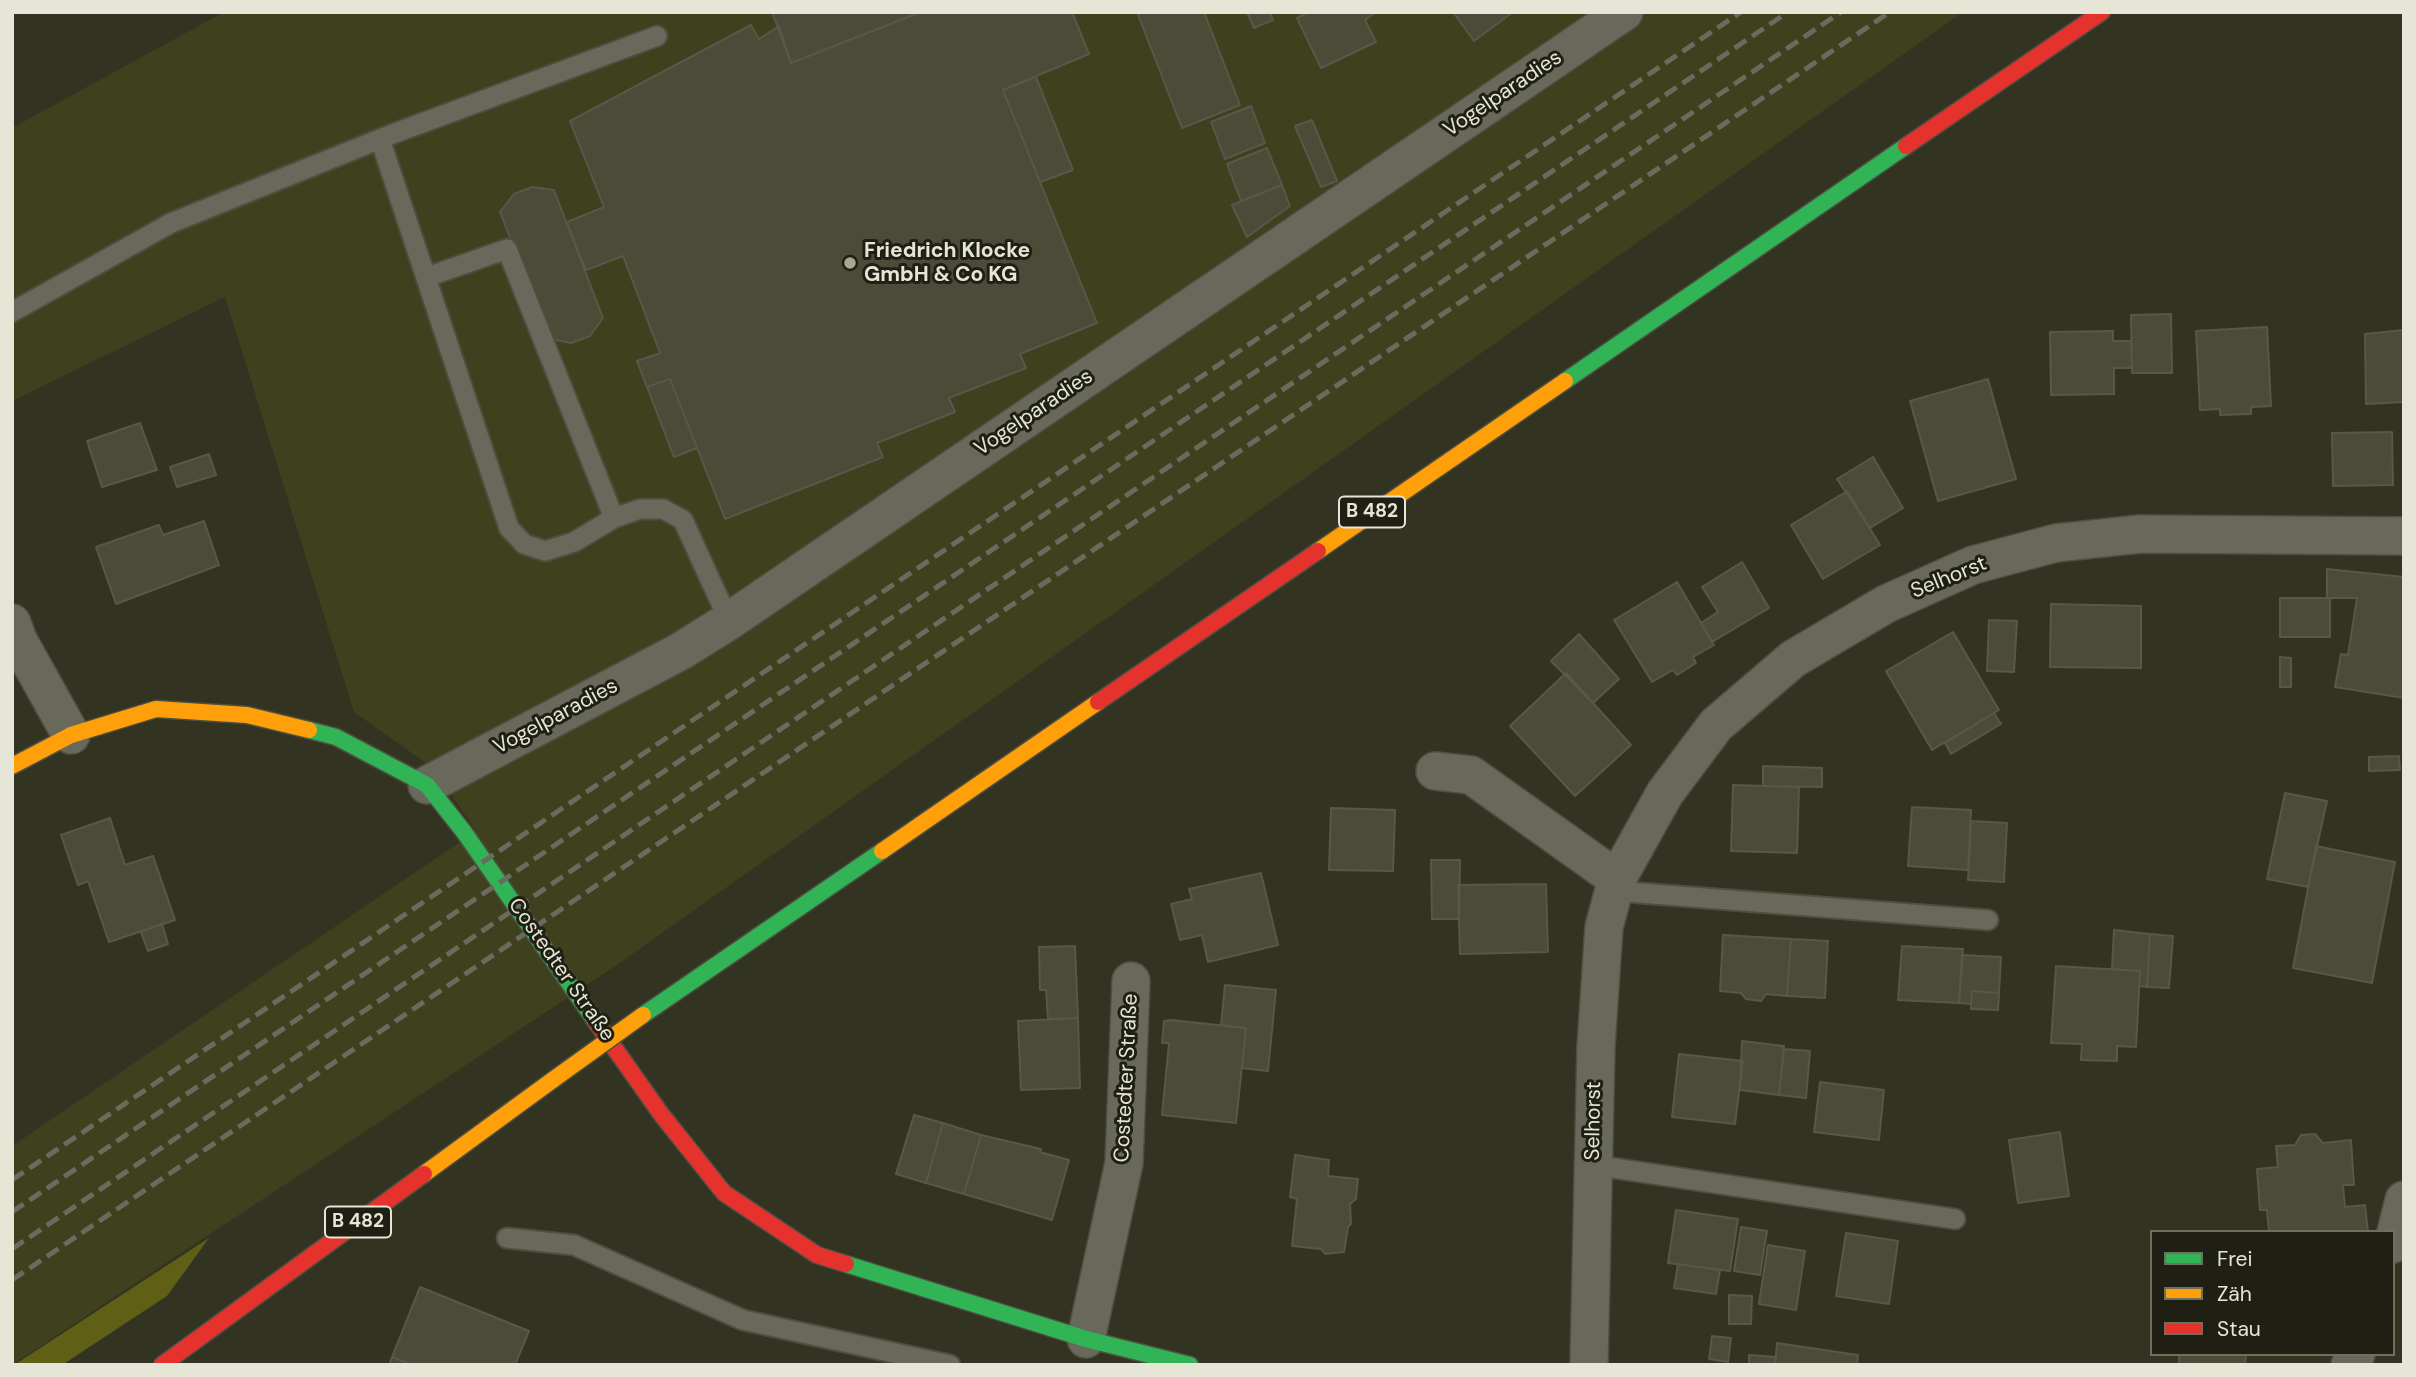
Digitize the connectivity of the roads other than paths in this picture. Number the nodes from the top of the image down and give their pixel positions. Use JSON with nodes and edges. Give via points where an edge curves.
{"nodes":[{"id":1,"x":1623,"y":12,"type":"edge"},
{"id":2,"x":2102,"y":12,"type":"edge"},
{"id":3,"x":657,"y":36,"type":"dead end"},
{"id":4,"x":380,"y":139,"type":"junction"},
{"id":5,"x":427,"y":277,"type":"junction"},
{"id":6,"x":12,"y":312,"type":"edge"},
{"id":7,"x":614,"y":517,"type":"junction"},
{"id":8,"x":2404,"y":536,"type":"edge"},
{"id":9,"x":729,"y":621,"type":"junction"},
{"id":10,"x":12,"y":623,"type":"edge"},
{"id":11,"x":71,"y":734,"type":"junction"},
{"id":12,"x":12,"y":766,"type":"edge"},
{"id":13,"x":1435,"y":771,"type":"dead end"},
{"id":14,"x":427,"y":785,"type":"junction"},
{"id":15,"x":1615,"y":885,"type":"junction"},
{"id":16,"x":1988,"y":920,"type":"dead end"},
{"id":17,"x":1131,"y":981,"type":"dead end"},
{"id":18,"x":1593,"y":1165,"type":"junction"},
{"id":19,"x":2404,"y":1200,"type":"edge"},
{"id":20,"x":1955,"y":1219,"type":"dead end"},
{"id":21,"x":2395,"y":1236,"type":"edge"},
{"id":22,"x":507,"y":1238,"type":"dead end"},
{"id":23,"x":1086,"y":1339,"type":"junction"},
{"id":24,"x":162,"y":1365,"type":"edge"},
{"id":25,"x":950,"y":1365,"type":"edge"},
{"id":26,"x":1190,"y":1365,"type":"edge"},
{"id":27,"x":1589,"y":1365,"type":"edge"}],
"edges":[{"from":1,"to":9,"type":"street","name":"Vogelparadies"},
{"from":2,"to":24,"type":"main road","number":"B 482","bridge":true,"via":[[643,1015]]},
{"from":3,"to":4,"type":"lane"},
{"from":4,"to":5,"type":"lane"},
{"from":4,"to":6,"type":"lane","via":[[171,223]]},
{"from":5,"to":7,"type":"lane","via":[[507,249]]},
{"from":5,"to":7,"type":"lane","via":[[509,528],[524,544],[545,551],[574,542]]},
{"from":7,"to":9,"type":"lane","via":[[640,509],[663,509],[683,520]]},
{"from":8,"to":15,"type":"street","name":"Selhorst","via":[[2140,534],[2056,543],[1973,565],[1886,604],[1793,659],[1716,725],[1665,793]]},
{"from":9,"to":14,"type":"street","name":"Vogelparadies"},
{"from":10,"to":11,"type":"street"},
{"from":11,"to":12,"type":"main road","name":"Costedter Straße"},
{"from":11,"to":14,"type":"main road","name":"Costedter Straße","via":[[156,709],[247,715],[336,737]]},
{"from":13,"to":15,"type":"street","via":[[1471,775]]},
{"from":14,"to":23,"type":"main road","name":"Costedter Straße","via":[[661,1114],[724,1194],[817,1255]]},
{"from":15,"to":16,"type":"lane"},
{"from":15,"to":18,"type":"street","name":"Selhorst","via":[[1604,927],[1599,979]]},
{"from":17,"to":23,"type":"street","name":"Costedter Straße","via":[[1124,1163]]},
{"from":18,"to":20,"type":"lane"},
{"from":18,"to":27,"type":"street","name":"Selhorst"},
{"from":19,"to":21,"type":"street"},
{"from":22,"to":25,"type":"lane","via":[[574,1245],[743,1320]]},
{"from":23,"to":26,"type":"main road","name":"Costedter Straße"}]}
